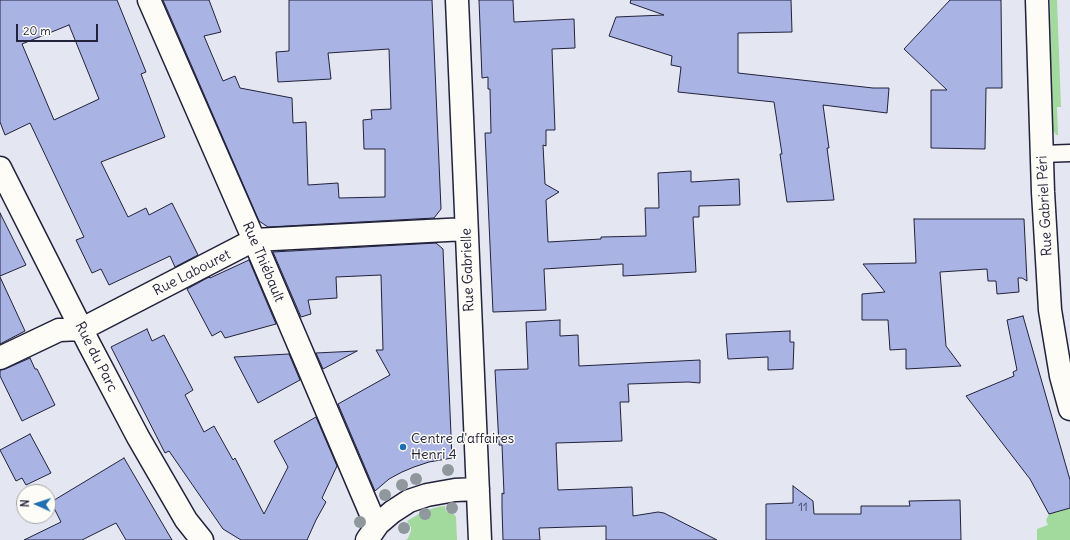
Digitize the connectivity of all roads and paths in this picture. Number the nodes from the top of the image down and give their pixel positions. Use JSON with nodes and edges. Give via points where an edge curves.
{"nodes":[{"id":1,"x":149,"y":0,"type":"edge"},
{"id":2,"x":457,"y":0,"type":"edge"},
{"id":3,"x":1037,"y":0,"type":"edge"},
{"id":4,"x":1070,"y":153,"type":"edge"},
{"id":5,"x":1042,"y":154,"type":"junction"},
{"id":6,"x":0,"y":168,"type":"edge"},
{"id":7,"x":466,"y":229,"type":"junction"},
{"id":8,"x":254,"y":240,"type":"junction"},
{"id":9,"x":82,"y":329,"type":"junction"},
{"id":10,"x":0,"y":358,"type":"edge"},
{"id":11,"x":1070,"y":409,"type":"edge"},
{"id":12,"x":478,"y":488,"type":"junction"},
{"id":13,"x":373,"y":532,"type":"edge"},
{"id":14,"x":202,"y":540,"type":"edge"},
{"id":15,"x":480,"y":540,"type":"edge"}],
"edges":[{"from":1,"to":8,"type":"street","name":"Rue Thiébault"},
{"from":2,"to":7,"type":"street","name":"Rue Gabrielle"},
{"from":3,"to":5,"type":"street","name":"Rue Gabriel Péri"},
{"from":4,"to":5,"type":"lane"},
{"from":5,"to":11,"type":"street","name":"Rue Gabriel Péri","via":[[1050,310],[1061,376]]},
{"from":6,"to":9,"type":"street","name":"Rue du Parc"},
{"from":7,"to":8,"type":"street","name":"Rue Labouret"},
{"from":7,"to":12,"type":"street","name":"Rue Gabrielle"},
{"from":8,"to":9,"type":"street","name":"Rue Labouret"},
{"from":8,"to":13,"type":"street","name":"Rue Thiébault","via":[[371,514]]},
{"from":9,"to":10,"type":"street","name":"Rue Labouret","via":[[59,330]]},
{"from":9,"to":14,"type":"street","name":"Rue du Parc","via":[[138,437],[186,520]]},
{"from":12,"to":13,"type":"street","via":[[427,495],[409,501],[392,512]]},
{"from":12,"to":15,"type":"street","name":"Rue Gabrielle"}]}
